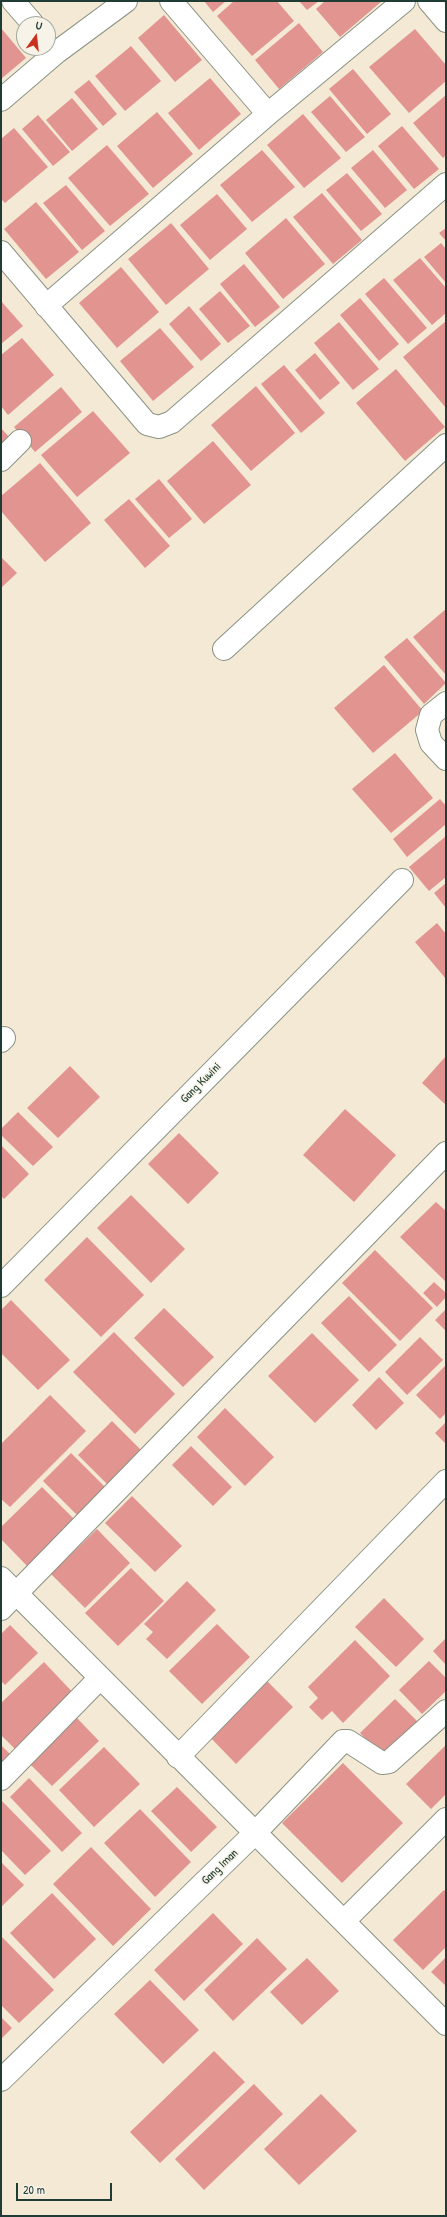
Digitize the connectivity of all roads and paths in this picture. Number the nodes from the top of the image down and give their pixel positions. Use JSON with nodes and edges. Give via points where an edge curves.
{"nodes":[{"id":1,"x":13,"y":1,"type":"edge"},
{"id":2,"x":126,"y":1,"type":"edge"},
{"id":3,"x":171,"y":1,"type":"edge"},
{"id":4,"x":404,"y":1,"type":"edge"},
{"id":5,"x":429,"y":1,"type":"edge"},
{"id":6,"x":26,"y":16,"type":"edge"},
{"id":7,"x":446,"y":21,"type":"edge"},
{"id":8,"x":56,"y":45,"type":"edge"},
{"id":9,"x":43,"y":56,"type":"edge"},
{"id":10,"x":1,"y":100,"type":"edge"},
{"id":11,"x":268,"y":114,"type":"junction"},
{"id":12,"x":446,"y":184,"type":"edge"},
{"id":13,"x":1,"y":252,"type":"edge"},
{"id":14,"x":46,"y":306,"type":"junction"},
{"id":15,"x":20,"y":441,"type":"dead end"},
{"id":16,"x":446,"y":445,"type":"edge"},
{"id":17,"x":1,"y":460,"type":"edge"},
{"id":18,"x":224,"y":649,"type":"dead end"},
{"id":19,"x":446,"y":703,"type":"edge"},
{"id":20,"x":446,"y":759,"type":"edge"},
{"id":21,"x":402,"y":880,"type":"dead end"},
{"id":22,"x":446,"y":1153,"type":"edge"},
{"id":23,"x":1,"y":1286,"type":"edge"},
{"id":24,"x":446,"y":1481,"type":"edge"},
{"id":25,"x":8,"y":1586,"type":"edge"},
{"id":26,"x":1,"y":1609,"type":"edge"},
{"id":27,"x":100,"y":1678,"type":"junction"},
{"id":28,"x":446,"y":1711,"type":"edge"},
{"id":29,"x":178,"y":1757,"type":"junction"},
{"id":30,"x":1,"y":1779,"type":"edge"},
{"id":31,"x":446,"y":1819,"type":"edge"},
{"id":32,"x":255,"y":1833,"type":"junction"},
{"id":33,"x":344,"y":1921,"type":"junction"},
{"id":34,"x":446,"y":2024,"type":"edge"},
{"id":35,"x":1,"y":2080,"type":"edge"}],
"edges":[{"from":1,"to":6,"type":"street"},
{"from":2,"to":8,"type":"street"},
{"from":3,"to":11,"type":"street"},
{"from":4,"to":11,"type":"street"},
{"from":5,"to":7,"type":"street"},
{"from":9,"to":10,"type":"street"},
{"from":11,"to":14,"type":"street"},
{"from":12,"to":14,"type":"street","via":[[172,422],[159,427],[147,424]]},
{"from":13,"to":14,"type":"street"},
{"from":15,"to":17,"type":"street"},
{"from":16,"to":18,"type":"street"},
{"from":19,"to":20,"type":"street","via":[[431,715],[427,730],[431,743]]},
{"from":21,"to":23,"type":"street","name":"Gang Kuwini"},
{"from":22,"to":25,"type":"street"},
{"from":24,"to":29,"type":"street"},
{"from":25,"to":26,"type":"street"},
{"from":25,"to":27,"type":"street"},
{"from":27,"to":29,"type":"street"},
{"from":27,"to":30,"type":"street"},
{"from":28,"to":32,"type":"street","name":"Gang Iman","via":[[390,1762],[382,1762],[348,1740],[343,1741]]},
{"from":29,"to":32,"type":"street"},
{"from":31,"to":33,"type":"street"},
{"from":32,"to":33,"type":"street"},
{"from":32,"to":35,"type":"street","name":"Gang Iman"},
{"from":33,"to":34,"type":"street"}]}
